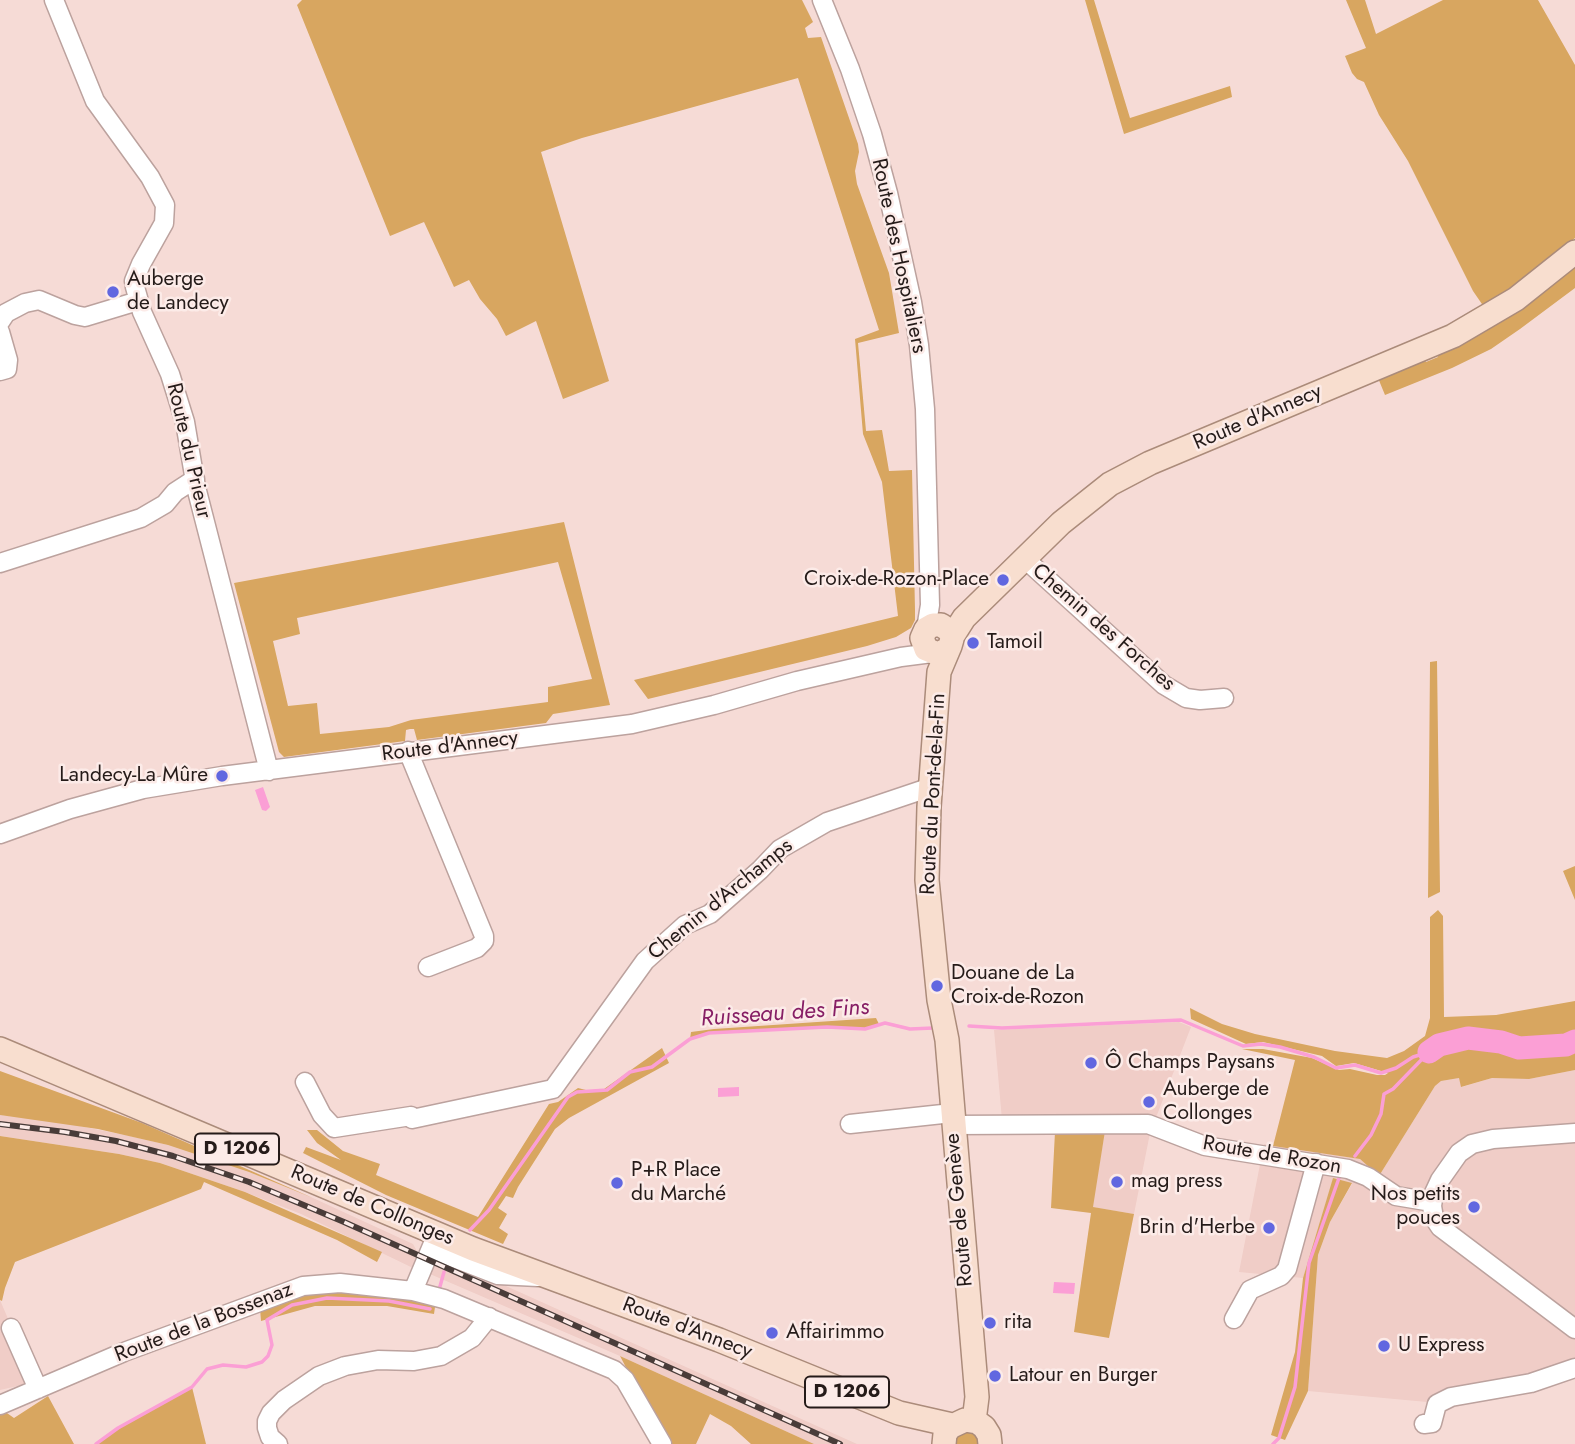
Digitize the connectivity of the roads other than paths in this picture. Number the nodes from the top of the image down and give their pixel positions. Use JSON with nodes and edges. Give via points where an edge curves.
{"nodes":[{"id":1,"x":54,"y":0,"type":"edge"},
{"id":2,"x":822,"y":0,"type":"edge"},
{"id":3,"x":1575,"y":252,"type":"edge"},
{"id":4,"x":138,"y":301,"type":"junction"},
{"id":5,"x":0,"y":322,"type":"edge"},
{"id":6,"x":0,"y":332,"type":"edge"},
{"id":7,"x":0,"y":371,"type":"edge"},
{"id":8,"x":195,"y":479,"type":"junction"},
{"id":9,"x":1025,"y":559,"type":"junction"},
{"id":10,"x":0,"y":563,"type":"edge"},
{"id":11,"x":939,"y":637,"type":"junction"},
{"id":12,"x":1224,"y":698,"type":"dead end"},
{"id":13,"x":408,"y":751,"type":"junction"},
{"id":14,"x":269,"y":771,"type":"junction"},
{"id":15,"x":931,"y":786,"type":"junction"},
{"id":16,"x":0,"y":834,"type":"edge"},
{"id":17,"x":428,"y":967,"type":"dead end"},
{"id":18,"x":939,"y":1000,"type":"joint"},
{"id":19,"x":0,"y":1049,"type":"edge"},
{"id":20,"x":305,"y":1082,"type":"dead end"},
{"id":21,"x":952,"y":1119,"type":"junction"},
{"id":22,"x":850,"y":1124,"type":"dead end"},
{"id":23,"x":1575,"y":1133,"type":"edge"},
{"id":24,"x":1316,"y":1163,"type":"junction"},
{"id":25,"x":1432,"y":1202,"type":"junction"},
{"id":26,"x":434,"y":1242,"type":"junction"},
{"id":27,"x":474,"y":1249,"type":"joint"},
{"id":28,"x":548,"y":1276,"type":"junction"},
{"id":29,"x":413,"y":1292,"type":"junction"},
{"id":30,"x":489,"y":1317,"type":"junction"},
{"id":31,"x":1234,"y":1319,"type":"dead end"},
{"id":32,"x":11,"y":1328,"type":"dead end"},
{"id":33,"x":1575,"y":1329,"type":"edge"},
{"id":34,"x":1575,"y":1368,"type":"edge"},
{"id":35,"x":38,"y":1389,"type":"junction"},
{"id":36,"x":0,"y":1405,"type":"edge"},
{"id":37,"x":1424,"y":1424,"type":"dead end"},
{"id":38,"x":971,"y":1436,"type":"edge"},
{"id":39,"x":278,"y":1444,"type":"edge"},
{"id":40,"x":662,"y":1444,"type":"edge"}],
"edges":[{"from":1,"to":4,"type":"street","name":"Route du Prieur","via":[[95,101],[155,184],[164,205],[164,223],[134,281]]},
{"from":2,"to":11,"type":"street","name":"Route des Hospitaliers","via":[[872,134],[912,302],[925,409]]},
{"from":3,"to":9,"type":"main road","name":"Route d'Annecy","via":[[1516,299],[1453,336],[1129,473],[1076,510]]},
{"from":4,"to":5,"type":"street","via":[[85,317],[38,300],[6,313]]},
{"from":4,"to":8,"type":"street","name":"Route du Prieur","via":[[175,390]]},
{"from":6,"to":7,"type":"street","via":[[8,360],[7,369]]},
{"from":8,"to":10,"type":"street","via":[[141,518]]},
{"from":8,"to":14,"type":"street","name":"Route du Prieur"},
{"from":9,"to":11,"type":"main road","name":"Route d'Annecy"},
{"from":9,"to":12,"type":"street","name":"Chemin des Forches","via":[[1164,685],[1186,698]]},
{"from":11,"to":13,"type":"street","name":"Route d'Annecy","via":[[901,657],[632,724]]},
{"from":11,"to":15,"type":"main road","name":"Route du Pont-de-la-Fin"},
{"from":13,"to":14,"type":"street","name":"Route d'Annecy"},
{"from":13,"to":17,"type":"street","via":[[484,936],[477,948]]},
{"from":14,"to":16,"type":"street","name":"Route d'Annecy","via":[[143,789]]},
{"from":15,"to":18,"type":"main road","name":"Route du Pont-de-la-Fin","via":[[927,880]]},
{"from":15,"to":20,"type":"street","name":"Chemin d'Archamps","via":[[827,822],[780,849],[710,914],[685,925],[645,961],[552,1089],[412,1119],[334,1129]]},
{"from":18,"to":21,"type":"main road","name":"Route de Genève","via":[[947,1040]]},
{"from":19,"to":26,"type":"main road","name":"Route de Collonges","number":"D 1206"},
{"from":21,"to":22,"type":"street","name":"Route de Rozon"},
{"from":21,"to":24,"type":"street","name":"Route de Rozon","via":[[1147,1124],[1205,1146]]},
{"from":21,"to":38,"type":"main road","name":"Route de Genève","via":[[977,1397]]},
{"from":23,"to":25,"type":"street","via":[[1472,1144],[1451,1163]]},
{"from":24,"to":25,"type":"street","name":"Route de Rozon","via":[[1356,1171],[1402,1198]]},
{"from":24,"to":31,"type":"street","via":[[1287,1269],[1250,1290]]},
{"from":25,"to":33,"type":"street","via":[[1440,1227]]},
{"from":26,"to":27,"type":"main road","name":"Route de Collonges","number":"D 1206"},
{"from":26,"to":28,"type":"street","via":[[498,1275]]},
{"from":26,"to":29,"type":"street"},
{"from":27,"to":28,"type":"main road","name":"Route d'Annecy","number":"D 1206"},
{"from":28,"to":38,"type":"main road","name":"Route d'Annecy","number":"D 1206","via":[[899,1413]]},
{"from":29,"to":30,"type":"street","name":"Route de la Bossenaz"},
{"from":29,"to":35,"type":"street","name":"Route de la Bossenaz","via":[[340,1283],[303,1286]]},
{"from":30,"to":39,"type":"street","via":[[472,1338],[441,1356],[378,1360],[319,1376],[271,1413],[267,1429]]},
{"from":30,"to":40,"type":"street","name":"Route de la Bossenaz","via":[[614,1370],[625,1380]]},
{"from":32,"to":35,"type":"street"},
{"from":34,"to":37,"type":"street","via":[[1531,1383],[1451,1397],[1437,1404],[1432,1423]]},
{"from":35,"to":36,"type":"street","name":"Route de la Bossenaz"}]}
